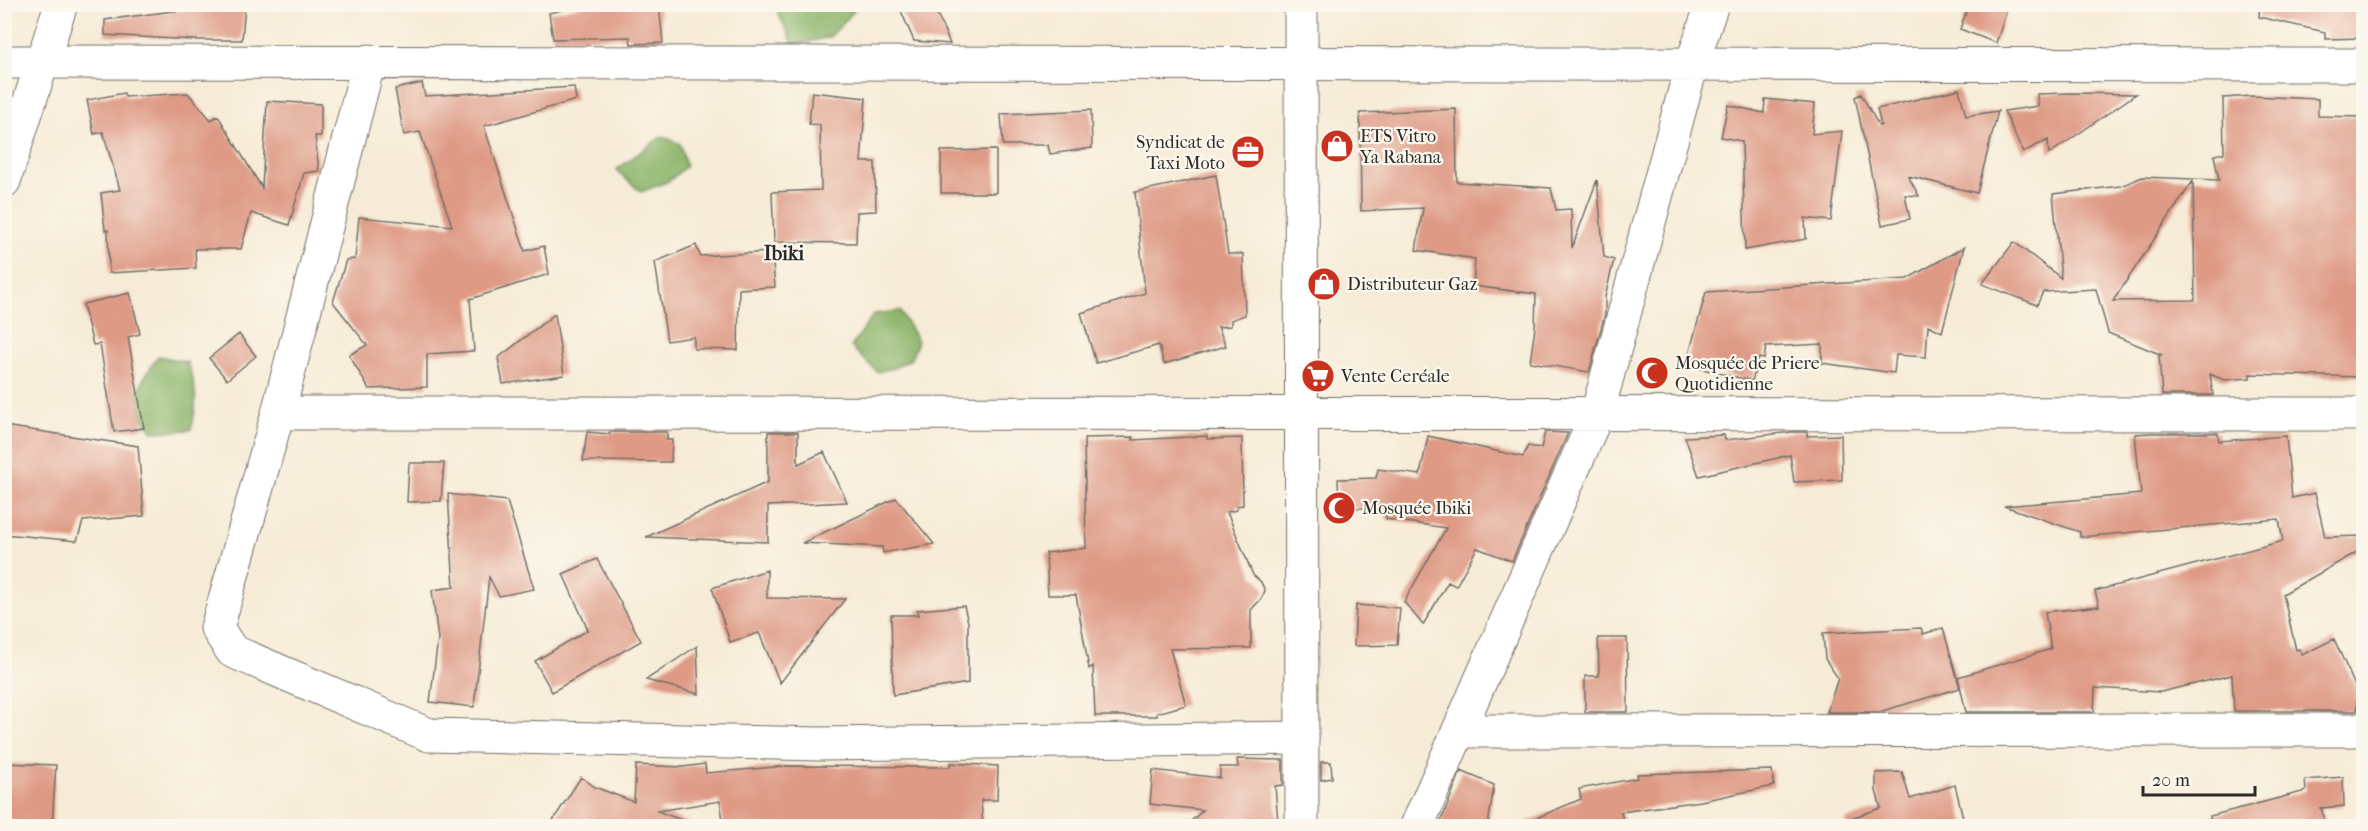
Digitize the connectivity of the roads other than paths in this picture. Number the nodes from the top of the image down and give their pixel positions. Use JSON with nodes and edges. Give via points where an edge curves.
{"nodes":[{"id":1,"x":61,"y":4,"type":"edge"},
{"id":2,"x":1301,"y":4,"type":"edge"},
{"id":3,"x":1712,"y":4,"type":"edge"},
{"id":4,"x":44,"y":61,"type":"junction"},
{"id":5,"x":4,"y":62,"type":"edge"},
{"id":6,"x":369,"y":62,"type":"junction"},
{"id":7,"x":1301,"y":63,"type":"junction"},
{"id":8,"x":1692,"y":64,"type":"junction"},
{"id":9,"x":2364,"y":65,"type":"edge"},
{"id":10,"x":4,"y":181,"type":"edge"},
{"id":11,"x":278,"y":413,"type":"junction"},
{"id":12,"x":1301,"y":413,"type":"junction"},
{"id":13,"x":1597,"y":414,"type":"junction"},
{"id":14,"x":2364,"y":414,"type":"edge"},
{"id":15,"x":2364,"y":730,"type":"edge"},
{"id":16,"x":1459,"y":731,"type":"junction"},
{"id":17,"x":1302,"y":738,"type":"junction"},
{"id":18,"x":1302,"y":826,"type":"edge"},
{"id":19,"x":1417,"y":826,"type":"edge"}],
"edges":[{"from":1,"to":4,"type":"street"},
{"from":2,"to":7,"type":"street"},
{"from":3,"to":8,"type":"street"},
{"from":4,"to":5,"type":"street"},
{"from":4,"to":6,"type":"street"},
{"from":4,"to":10,"type":"street"},
{"from":6,"to":7,"type":"street"},
{"from":6,"to":11,"type":"street"},
{"from":7,"to":8,"type":"street"},
{"from":7,"to":12,"type":"street"},
{"from":8,"to":9,"type":"street"},
{"from":8,"to":13,"type":"street"},
{"from":11,"to":12,"type":"street"},
{"from":11,"to":17,"type":"street","via":[[217,628],[232,651],[429,735],[819,744]]},
{"from":12,"to":13,"type":"street"},
{"from":12,"to":17,"type":"street"},
{"from":13,"to":14,"type":"street"},
{"from":13,"to":16,"type":"street"},
{"from":15,"to":16,"type":"street"},
{"from":16,"to":19,"type":"street"},
{"from":17,"to":18,"type":"street"}]}
